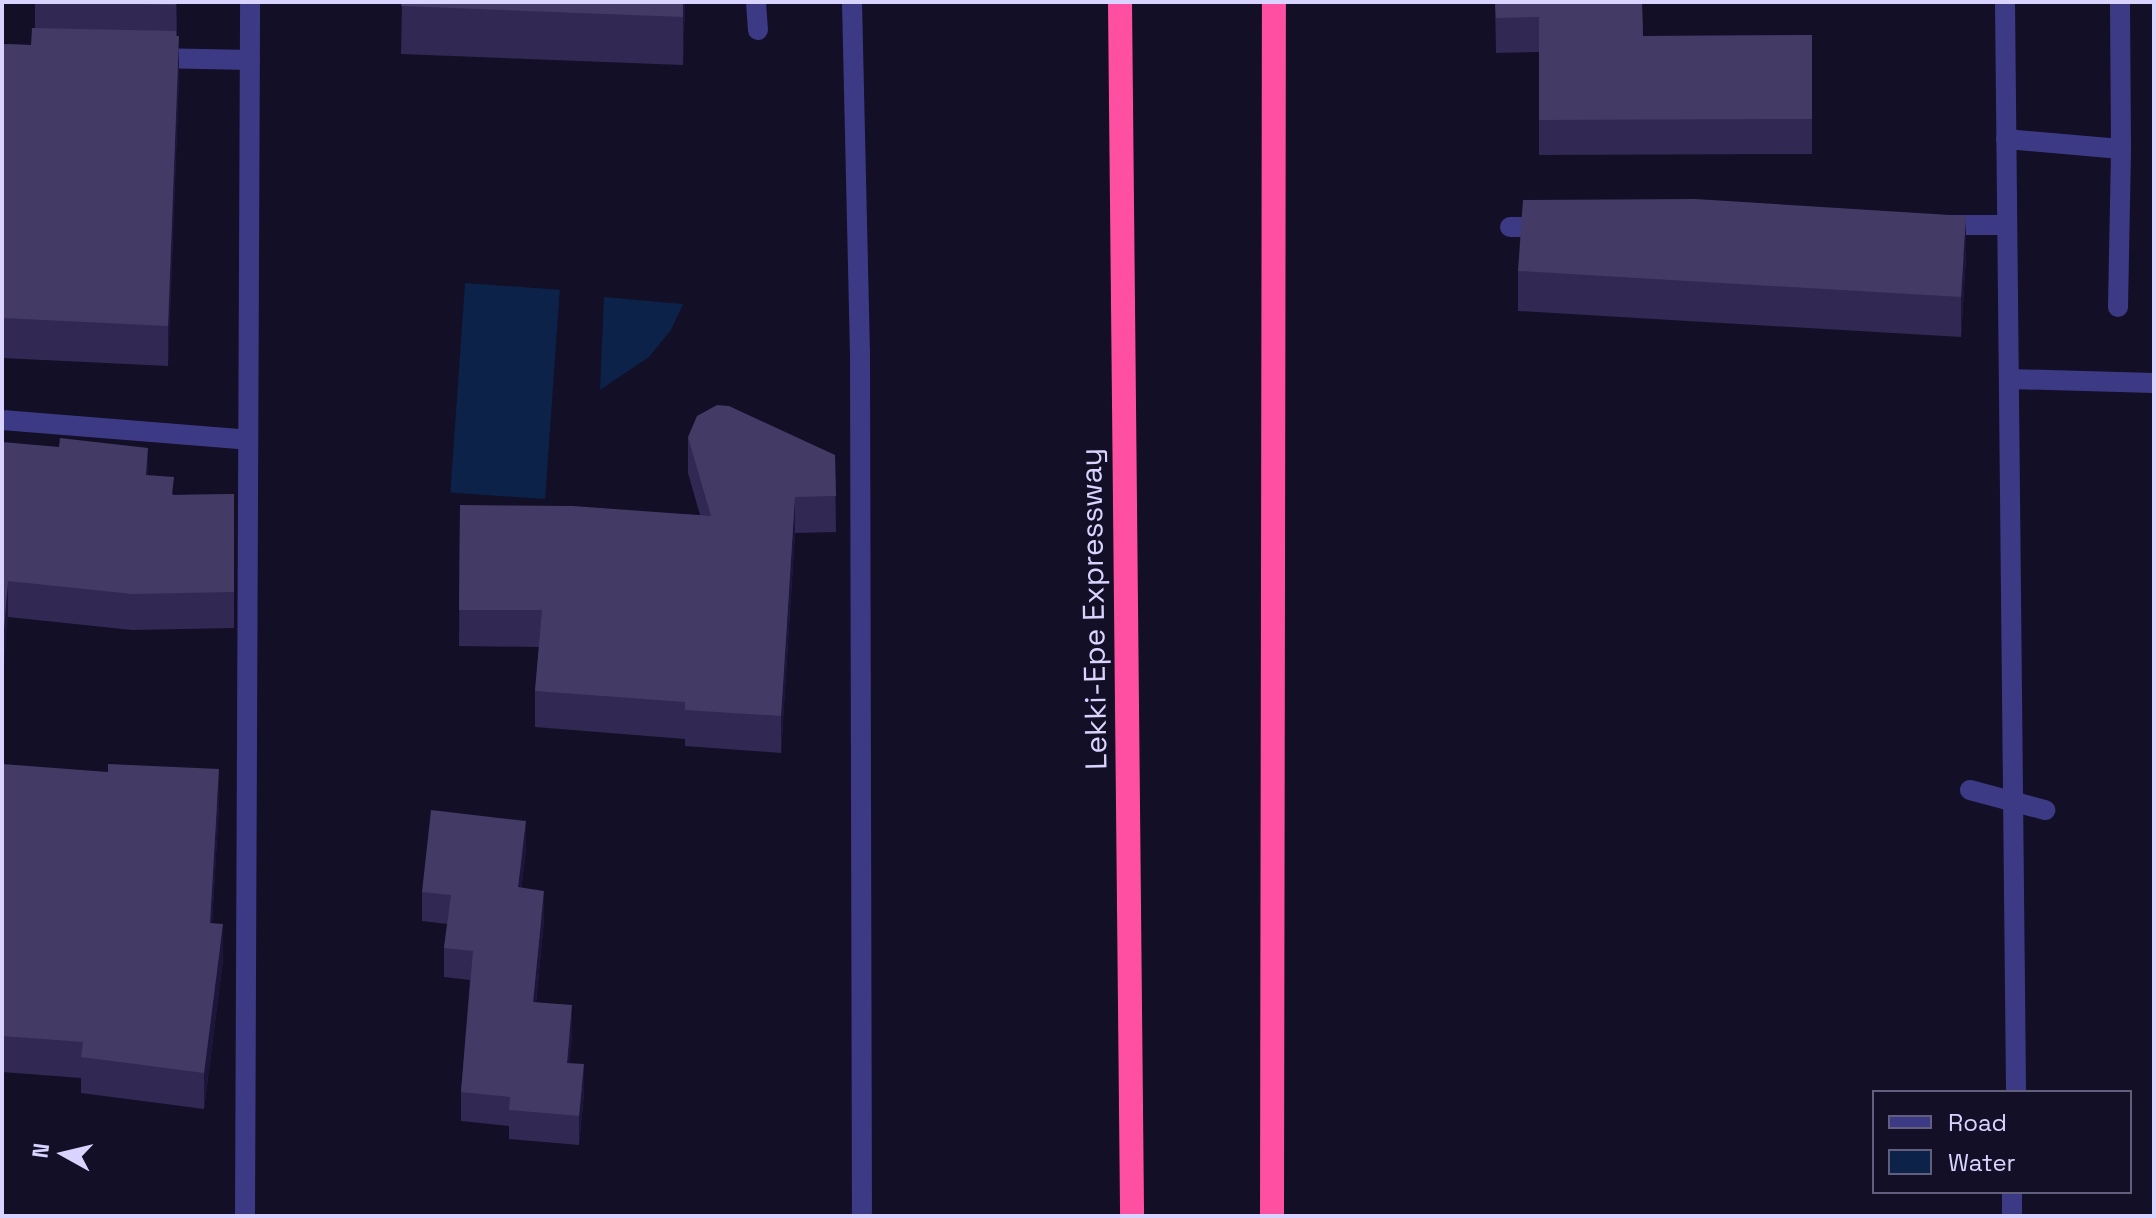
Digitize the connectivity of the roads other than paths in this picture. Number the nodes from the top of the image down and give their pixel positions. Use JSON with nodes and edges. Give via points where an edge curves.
{"nodes":[{"id":1,"x":250,"y":2,"type":"edge"},
{"id":2,"x":756,"y":2,"type":"edge"},
{"id":3,"x":852,"y":2,"type":"edge"},
{"id":4,"x":1120,"y":2,"type":"edge"},
{"id":5,"x":1274,"y":2,"type":"edge"},
{"id":6,"x":2005,"y":2,"type":"edge"},
{"id":7,"x":2120,"y":2,"type":"edge"},
{"id":8,"x":758,"y":30,"type":"dead end"},
{"id":9,"x":126,"y":57,"type":"edge"},
{"id":10,"x":250,"y":60,"type":"junction"},
{"id":11,"x":2006,"y":139,"type":"junction"},
{"id":12,"x":2121,"y":149,"type":"junction"},
{"id":13,"x":1925,"y":225,"type":"edge"},
{"id":14,"x":2005,"y":225,"type":"junction"},
{"id":15,"x":1574,"y":226,"type":"edge"},
{"id":16,"x":1510,"y":227,"type":"dead end"},
{"id":17,"x":2118,"y":307,"type":"dead end"},
{"id":18,"x":2010,"y":379,"type":"junction"},
{"id":19,"x":2154,"y":383,"type":"edge"},
{"id":20,"x":2,"y":420,"type":"edge"},
{"id":21,"x":248,"y":440,"type":"junction"},
{"id":22,"x":1970,"y":790,"type":"dead end"},
{"id":23,"x":2013,"y":801,"type":"junction"},
{"id":24,"x":2045,"y":810,"type":"dead end"},
{"id":25,"x":2016,"y":1090,"type":"edge"},
{"id":26,"x":2012,"y":1194,"type":"edge"},
{"id":27,"x":245,"y":1216,"type":"edge"},
{"id":28,"x":862,"y":1216,"type":"edge"},
{"id":29,"x":1132,"y":1216,"type":"edge"},
{"id":30,"x":1272,"y":1216,"type":"edge"},
{"id":31,"x":2012,"y":1216,"type":"edge"}],
"edges":[{"from":1,"to":10,"type":"street"},
{"from":2,"to":8,"type":"street"},
{"from":3,"to":28,"type":"street","via":[[860,352]]},
{"from":4,"to":29,"type":"highway","name":"Lekki-Epe Expressway"},
{"from":5,"to":30,"type":"highway"},
{"from":6,"to":11,"type":"street"},
{"from":7,"to":12,"type":"street"},
{"from":9,"to":10,"type":"street"},
{"from":10,"to":21,"type":"street"},
{"from":11,"to":12,"type":"street"},
{"from":11,"to":14,"type":"street"},
{"from":12,"to":17,"type":"street"},
{"from":13,"to":14,"type":"street"},
{"from":14,"to":18,"type":"street"},
{"from":15,"to":16,"type":"street"},
{"from":18,"to":19,"type":"street"},
{"from":18,"to":23,"type":"street"},
{"from":20,"to":21,"type":"street"},
{"from":21,"to":27,"type":"street"},
{"from":22,"to":23,"type":"street"},
{"from":23,"to":24,"type":"street"},
{"from":23,"to":25,"type":"street"},
{"from":26,"to":31,"type":"street"}]}
